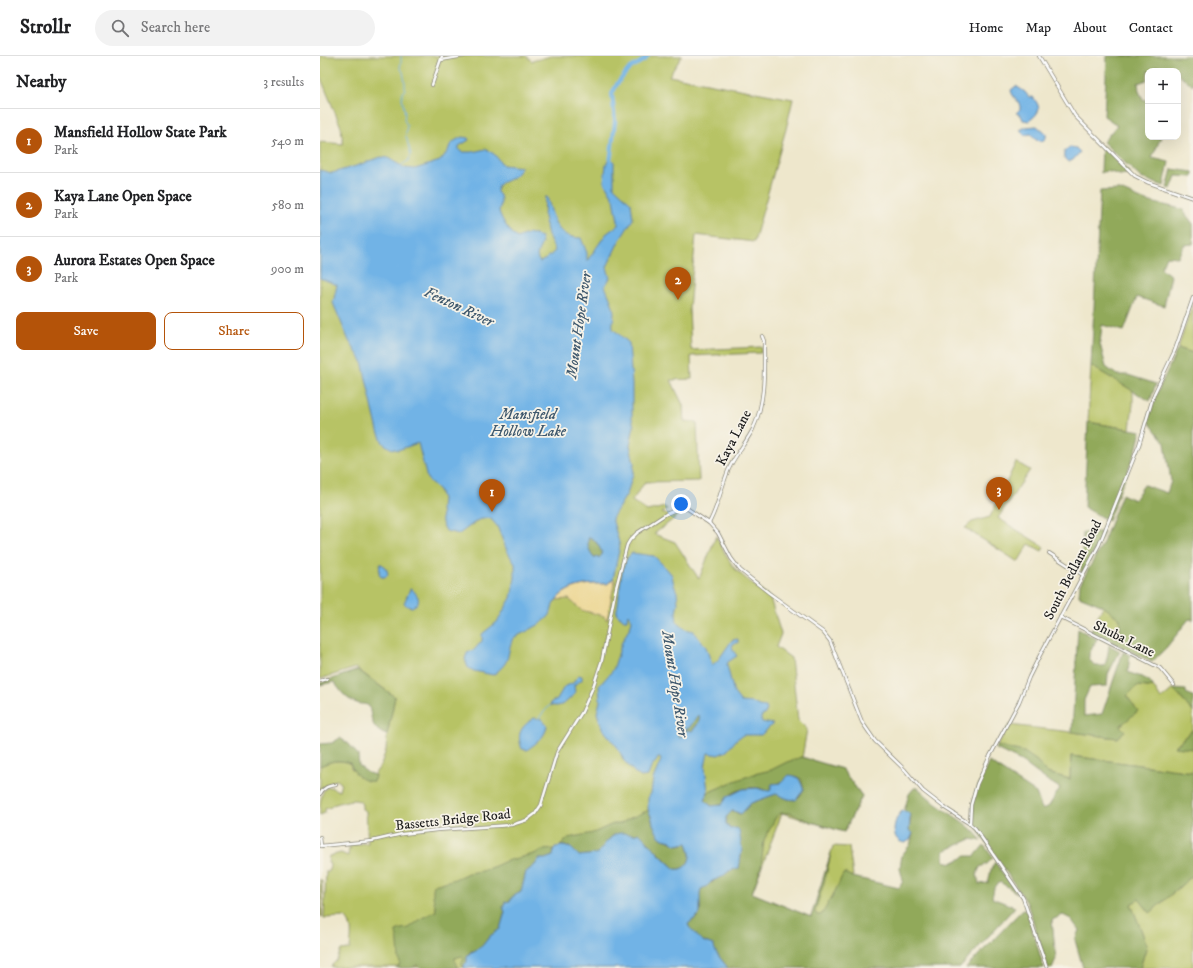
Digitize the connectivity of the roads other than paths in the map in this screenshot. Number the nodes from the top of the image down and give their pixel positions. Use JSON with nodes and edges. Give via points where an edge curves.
{"nodes":[{"id":1,"x":442,"y":56,"type":"edge"},
{"id":2,"x":464,"y":56,"type":"edge"},
{"id":3,"x":1040,"y":56,"type":"edge"},
{"id":4,"x":441,"y":60,"type":"junction"},
{"id":5,"x":432,"y":85,"type":"dead end"},
{"id":6,"x":1193,"y":198,"type":"edge"},
{"id":7,"x":1193,"y":298,"type":"edge"},
{"id":8,"x":762,"y":336,"type":"dead end"},
{"id":9,"x":709,"y":523,"type":"junction"},
{"id":10,"x":1049,"y":553,"type":"dead end"},
{"id":11,"x":1083,"y":575,"type":"junction"},
{"id":12,"x":1060,"y":617,"type":"junction"},
{"id":13,"x":327,"y":679,"type":"dead end"},
{"id":14,"x":320,"y":681,"type":"edge"},
{"id":15,"x":1174,"y":685,"type":"dead end"},
{"id":16,"x":336,"y":785,"type":"dead end"},
{"id":17,"x":320,"y":794,"type":"edge"},
{"id":18,"x":970,"y":824,"type":"junction"},
{"id":19,"x":320,"y":837,"type":"edge"},
{"id":20,"x":320,"y":846,"type":"edge"},
{"id":21,"x":1047,"y":968,"type":"edge"}],
"edges":[{"from":1,"to":4,"type":"street"},
{"from":2,"to":4,"type":"street"},
{"from":3,"to":6,"type":"street","via":[[1076,116],[1135,176]]},
{"from":4,"to":5,"type":"street"},
{"from":7,"to":11,"type":"street","name":"South Bedlam Road","via":[[1175,350],[1154,394],[1139,445],[1107,528]]},
{"from":8,"to":9,"type":"street","name":"Kaya Lane","via":[[763,386],[758,417],[728,470],[716,510]]},
{"from":9,"to":18,"type":"street","via":[[718,533],[740,570],[824,632],[830,641],[862,722],[875,741],[933,800]]},
{"from":9,"to":20,"type":"street","name":"Bassetts Bridge Road","via":[[688,509],[675,509],[637,532],[630,540],[616,588],[602,660],[593,687],[582,712],[559,749],[543,801],[532,817],[511,825],[437,830],[372,841]]},
{"from":10,"to":11,"type":"street"},
{"from":11,"to":12,"type":"street","name":"South Bedlam Road"},
{"from":12,"to":15,"type":"street","name":"Shuba Lane","via":[[1160,668]]},
{"from":12,"to":18,"type":"street","name":"South Bedlam Road","via":[[977,784],[971,805]]},
{"from":13,"to":14,"type":"street"},
{"from":16,"to":17,"type":"street","via":[[324,788]]},
{"from":18,"to":21,"type":"street","via":[[1023,898]]},
{"from":19,"to":20,"type":"street"}]}
